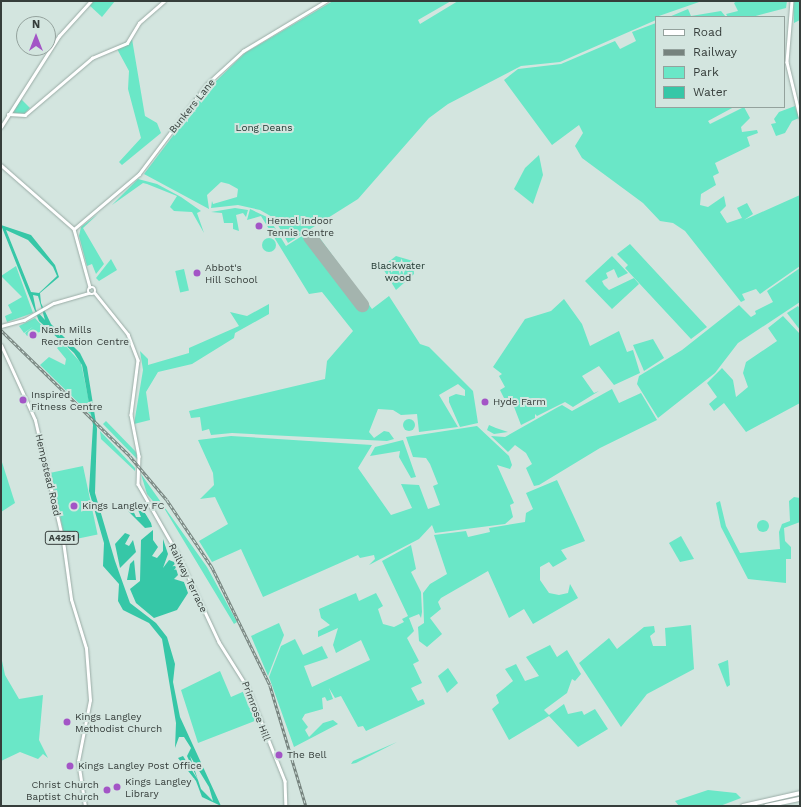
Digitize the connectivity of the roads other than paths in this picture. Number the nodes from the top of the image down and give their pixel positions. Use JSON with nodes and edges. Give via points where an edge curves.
{"nodes":[{"id":1,"x":91,"y":1,"type":"edge"},
{"id":2,"x":164,"y":1,"type":"edge"},
{"id":3,"x":326,"y":1,"type":"edge"},
{"id":4,"x":792,"y":1,"type":"edge"},
{"id":5,"x":8,"y":114,"type":"junction"},
{"id":6,"x":800,"y":116,"type":"edge"},
{"id":7,"x":1,"y":127,"type":"edge"},
{"id":8,"x":1,"y":165,"type":"edge"},
{"id":9,"x":74,"y":229,"type":"junction"},
{"id":10,"x":90,"y":288,"type":"junction"},
{"id":11,"x":89,"y":293,"type":"junction"},
{"id":12,"x":95,"y":293,"type":"junction"},
{"id":13,"x":1,"y":326,"type":"edge"},
{"id":14,"x":1,"y":346,"type":"edge"},
{"id":15,"x":216,"y":634,"type":"joint"},
{"id":16,"x":800,"y":793,"type":"edge"},
{"id":17,"x":800,"y":799,"type":"edge"},
{"id":18,"x":85,"y":806,"type":"edge"},
{"id":19,"x":286,"y":806,"type":"edge"},
{"id":20,"x":742,"y":806,"type":"edge"},
{"id":21,"x":766,"y":806,"type":"edge"}],
"edges":[{"from":1,"to":5,"type":"street","via":[[59,36]]},
{"from":2,"to":5,"type":"street","via":[[139,23],[127,43],[89,61],[25,115]]},
{"from":3,"to":9,"type":"street","name":"Bunkers Lane","via":[[238,56],[207,84],[139,174]]},
{"from":4,"to":6,"type":"street","via":[[787,62]]},
{"from":5,"to":7,"type":"street"},
{"from":8,"to":9,"type":"street"},
{"from":9,"to":10,"type":"street"},
{"from":10,"to":11,"type":"street"},
{"from":10,"to":12,"type":"street","name":"Railway Terrace","via":[[95,288]]},
{"from":11,"to":12,"type":"street"},
{"from":11,"to":13,"type":"street"},
{"from":12,"to":15,"type":"street","name":"Railway Terrace","via":[[128,334],[137,354],[139,373],[131,415],[139,456],[137,479],[142,494],[178,554]]},
{"from":14,"to":18,"type":"main road","name":"Hempstead Road","number":"A4251","via":[[35,420],[63,541],[71,599],[89,666],[90,700],[78,761]]},
{"from":15,"to":19,"type":"street","name":"Primrose Hill","via":[[248,688],[285,781]]},
{"from":16,"to":20,"type":"highway"},
{"from":17,"to":21,"type":"highway"}]}
